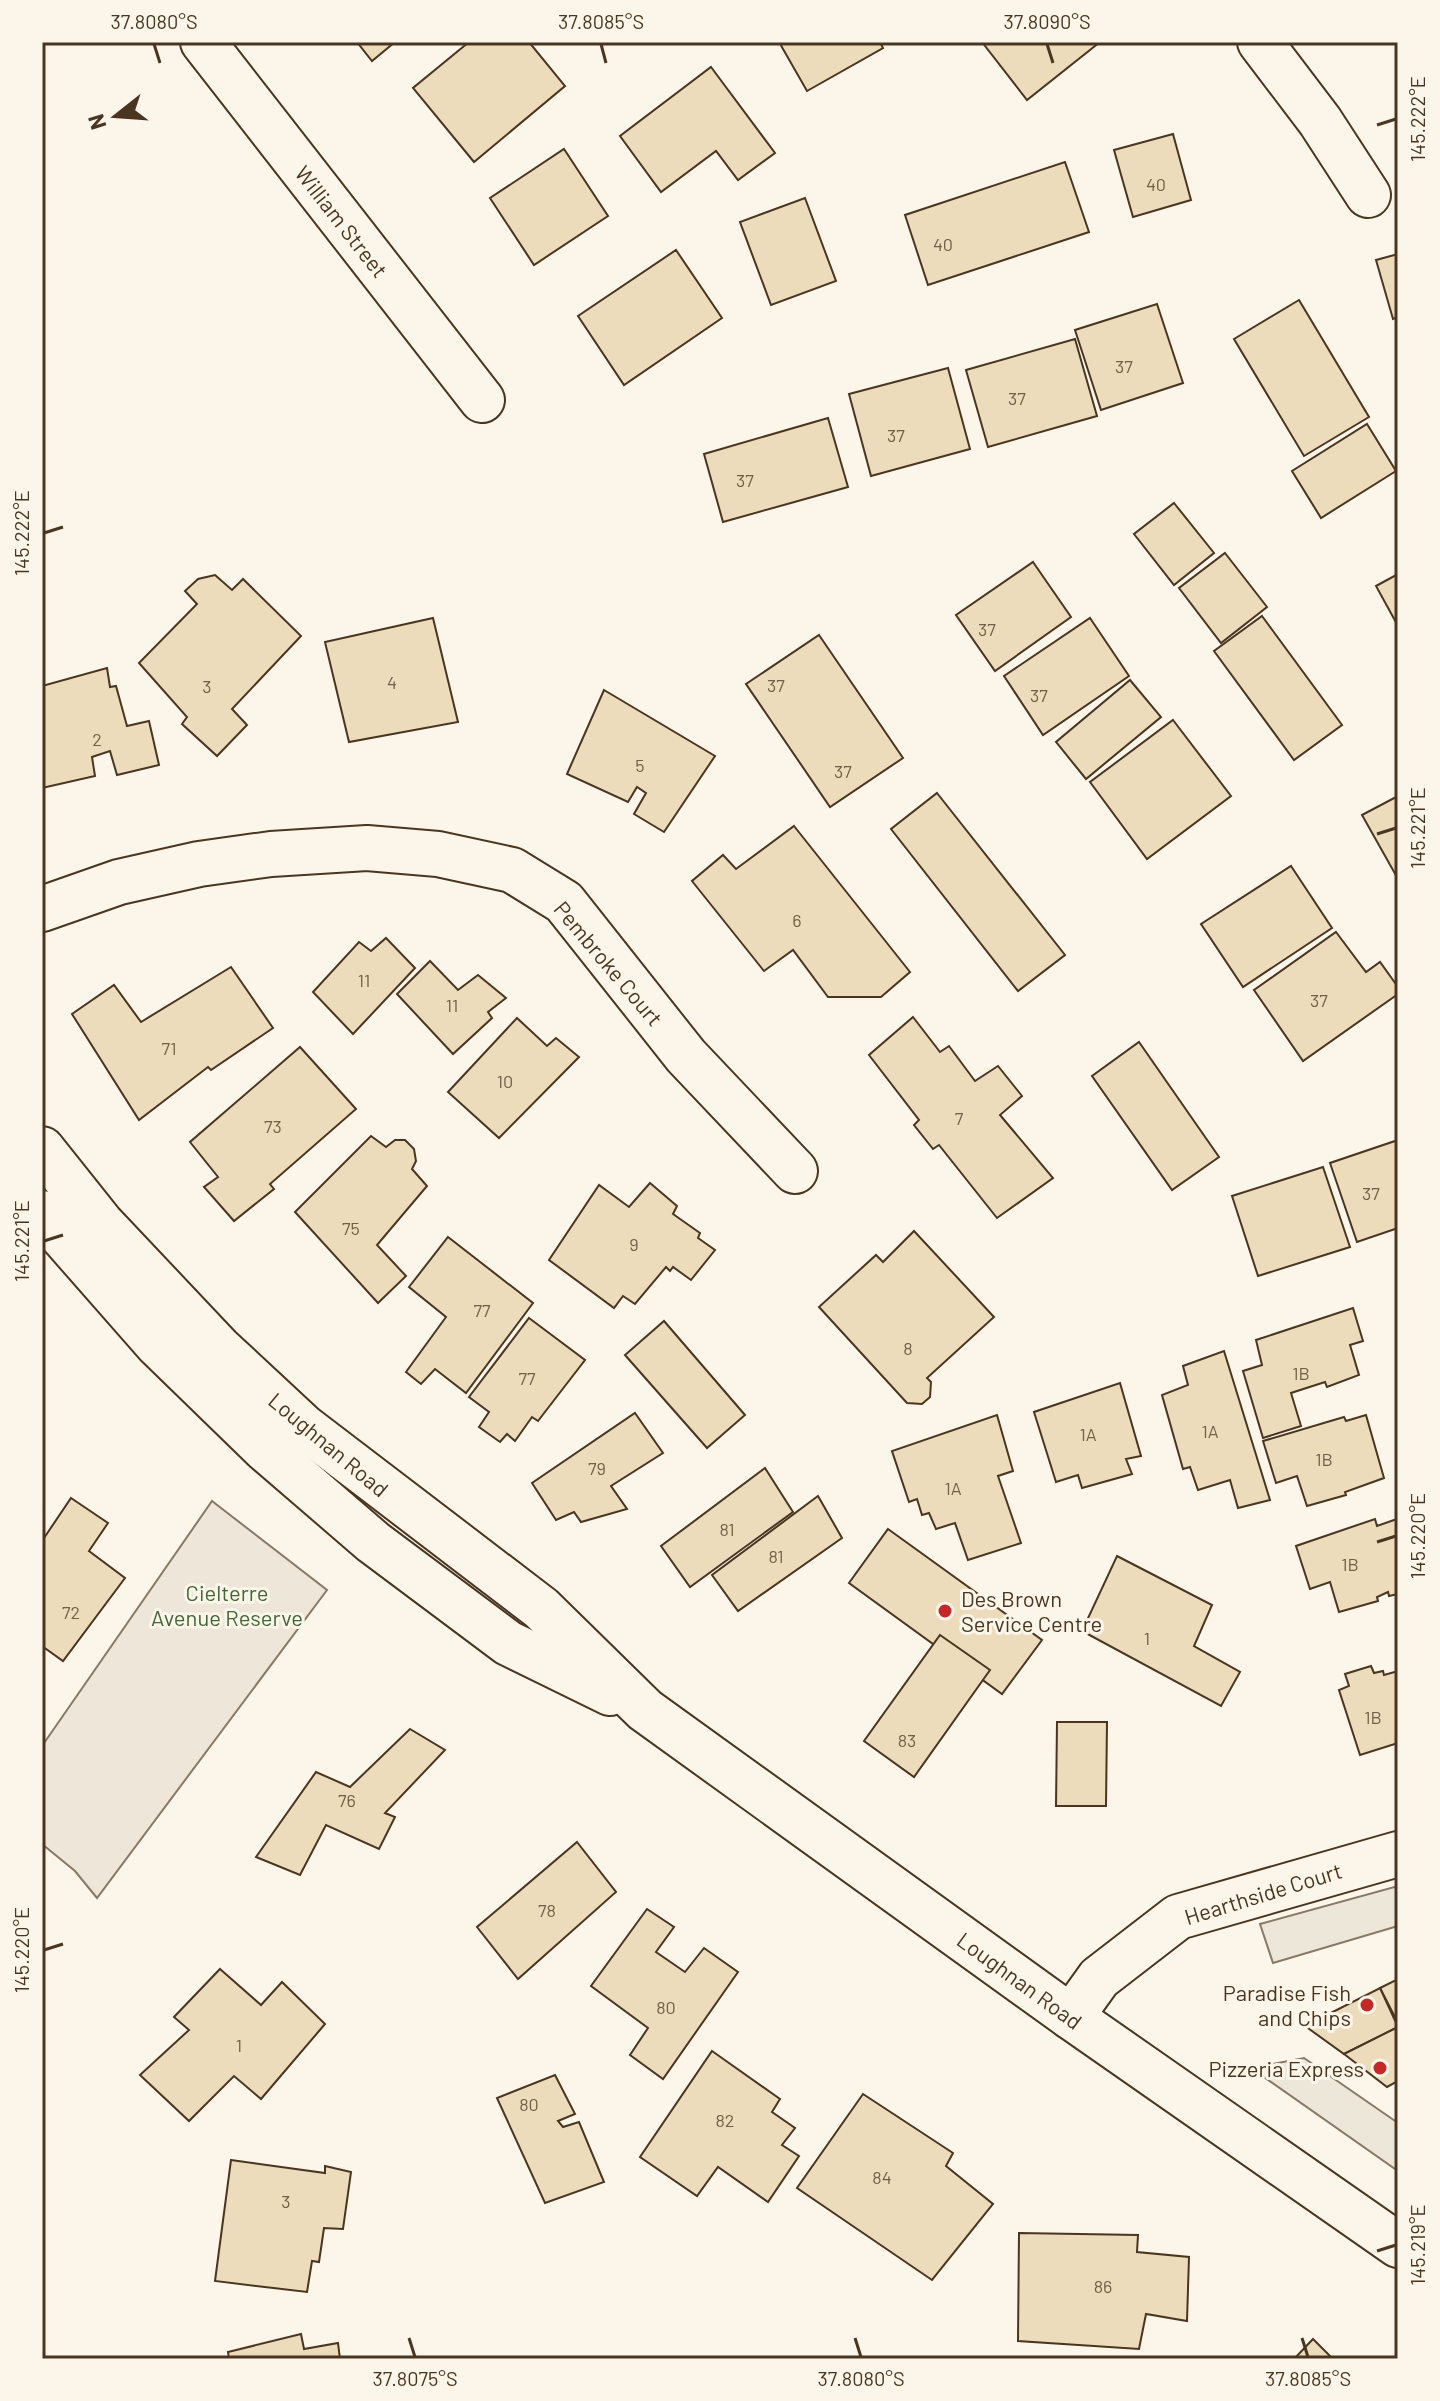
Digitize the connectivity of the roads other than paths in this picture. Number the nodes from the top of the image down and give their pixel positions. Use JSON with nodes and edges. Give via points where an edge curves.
{"nodes":[{"id":1,"x":203,"y":42,"type":"edge"},
{"id":2,"x":1260,"y":42,"type":"edge"},
{"id":3,"x":1368,"y":195,"type":"dead end"},
{"id":4,"x":482,"y":400,"type":"dead end"},
{"id":5,"x":42,"y":909,"type":"edge"},
{"id":6,"x":42,"y":1149,"type":"edge"},
{"id":7,"x":795,"y":1171,"type":"dead end"},
{"id":8,"x":42,"y":1213,"type":"edge"},
{"id":9,"x":645,"y":1710,"type":"junction"},
{"id":10,"x":1398,"y":1854,"type":"edge"},
{"id":11,"x":1071,"y":2017,"type":"junction"},
{"id":12,"x":1398,"y":2245,"type":"edge"}],
"edges":[{"from":1,"to":4,"type":"main road","name":"William Street"},
{"from":2,"to":3,"type":"main road"},
{"from":5,"to":7,"type":"main road","name":"Pembroke Court","via":[[133,879],[271,854],[367,848],[438,854],[512,870],[564,902],[686,1056]]},
{"from":6,"to":9,"type":"main road","name":"Loughnan Road","via":[[101,1223],[219,1348],[304,1427],[541,1608]]},
{"from":8,"to":9,"type":"main road","name":"Loughnan Road","via":[[157,1344],[265,1449],[373,1542],[508,1643]]},
{"from":9,"to":11,"type":"main road","name":"Loughnan Road"},
{"from":10,"to":11,"type":"main road","name":"Hearthside Court","via":[[1178,1917],[1099,1978]]},
{"from":11,"to":12,"type":"main road","name":"Loughnan Road"}]}
